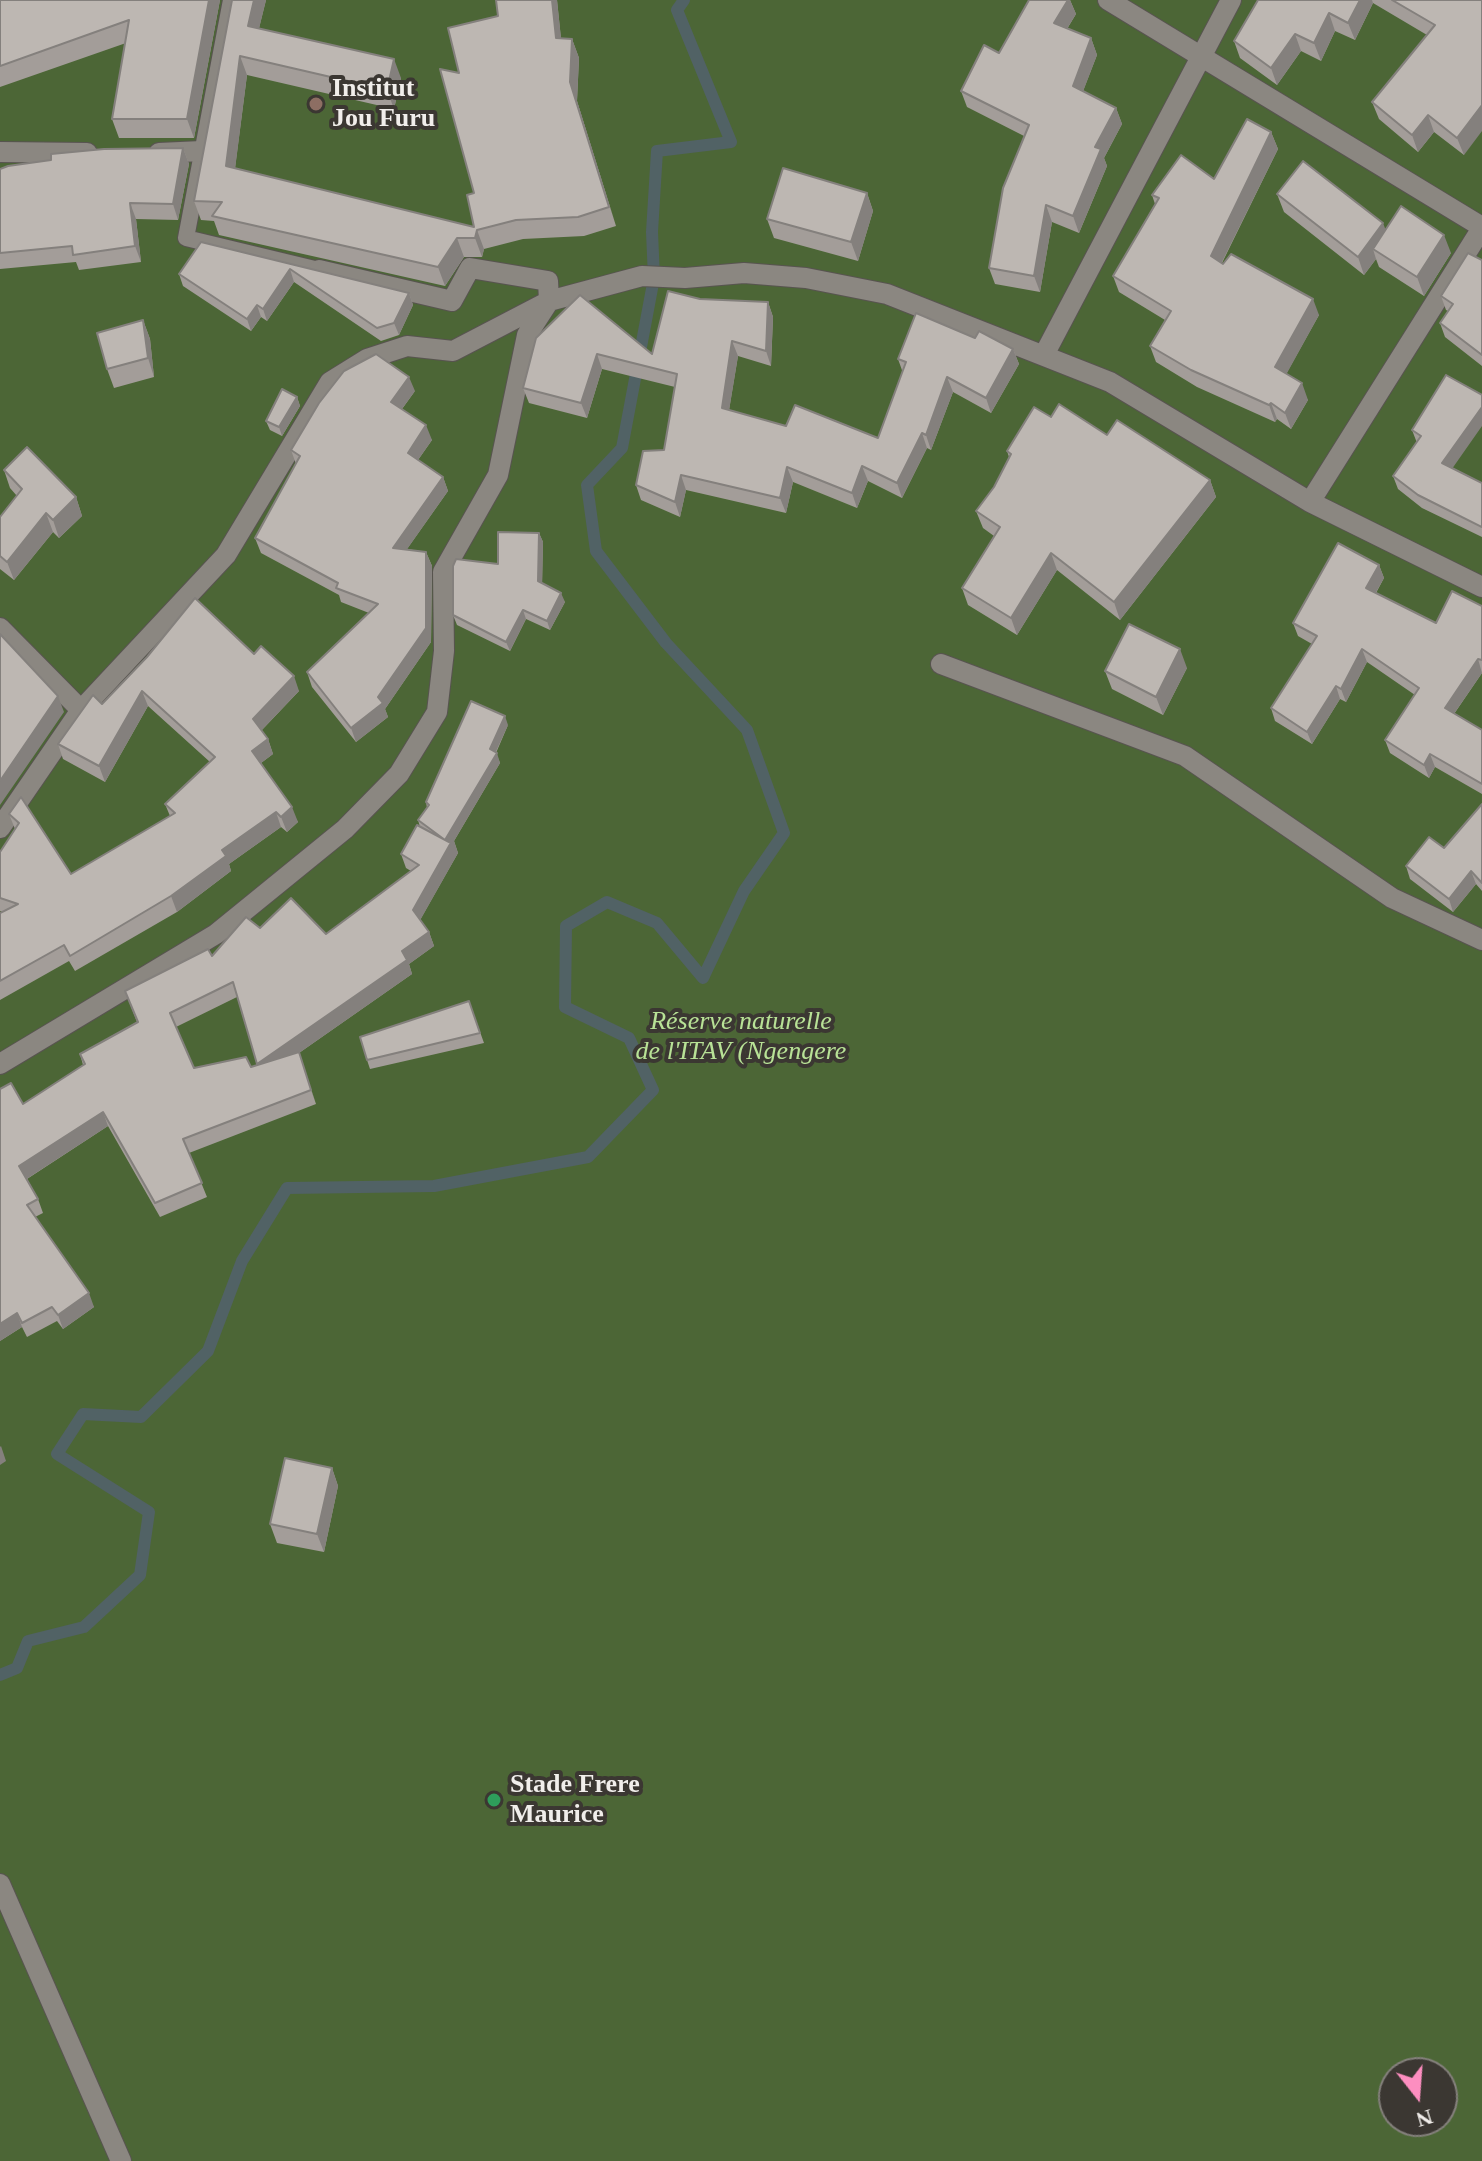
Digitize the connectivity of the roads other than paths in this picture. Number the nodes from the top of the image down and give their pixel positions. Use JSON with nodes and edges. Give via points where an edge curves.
{"nodes":[{"id":1,"x":231,"y":0,"type":"edge"},
{"id":2,"x":1108,"y":0,"type":"edge"},
{"id":3,"x":1231,"y":0,"type":"edge"},
{"id":4,"x":1201,"y":59,"type":"junction"},
{"id":5,"x":202,"y":151,"type":"junction"},
{"id":6,"x":0,"y":152,"type":"edge"},
{"id":7,"x":106,"y":153,"type":"edge"},
{"id":8,"x":136,"y":153,"type":"edge"},
{"id":9,"x":1482,"y":228,"type":"edge"},
{"id":10,"x":319,"y":270,"type":"joint"},
{"id":11,"x":549,"y":301,"type":"junction"},
{"id":12,"x":1045,"y":353,"type":"junction"},
{"id":13,"x":1310,"y":502,"type":"junction"},
{"id":14,"x":1482,"y":587,"type":"edge"},
{"id":15,"x":0,"y":628,"type":"edge"},
{"id":16,"x":941,"y":664,"type":"dead end"},
{"id":17,"x":81,"y":710,"type":"junction"},
{"id":18,"x":0,"y":828,"type":"edge"},
{"id":19,"x":1482,"y":940,"type":"edge"},
{"id":20,"x":0,"y":1064,"type":"edge"},
{"id":21,"x":0,"y":1884,"type":"edge"},
{"id":22,"x":121,"y":2161,"type":"edge"}],
"edges":[{"from":1,"to":5,"type":"lane"},
{"from":2,"to":4,"type":"street"},
{"from":3,"to":4,"type":"street"},
{"from":4,"to":9,"type":"street"},
{"from":4,"to":12,"type":"street"},
{"from":5,"to":8,"type":"street"},
{"from":5,"to":10,"type":"lane","via":[[186,238]]},
{"from":6,"to":7,"type":"street"},
{"from":9,"to":13,"type":"street"},
{"from":10,"to":11,"type":"street","via":[[452,301],[470,268],[548,281]]},
{"from":11,"to":12,"type":"street","via":[[642,276],[744,273],[806,278],[887,294]]},
{"from":11,"to":17,"type":"street","via":[[453,351],[407,346],[367,359],[330,382],[226,555]]},
{"from":11,"to":20,"type":"street","via":[[527,335],[498,475],[443,572],[444,651],[437,712],[399,774],[345,829],[216,934]]},
{"from":12,"to":13,"type":"street","via":[[1110,382]]},
{"from":13,"to":14,"type":"street"},
{"from":15,"to":17,"type":"street"},
{"from":16,"to":19,"type":"street","via":[[1185,756],[1392,898]]},
{"from":17,"to":18,"type":"street"},
{"from":21,"to":22,"type":"street"}]}
